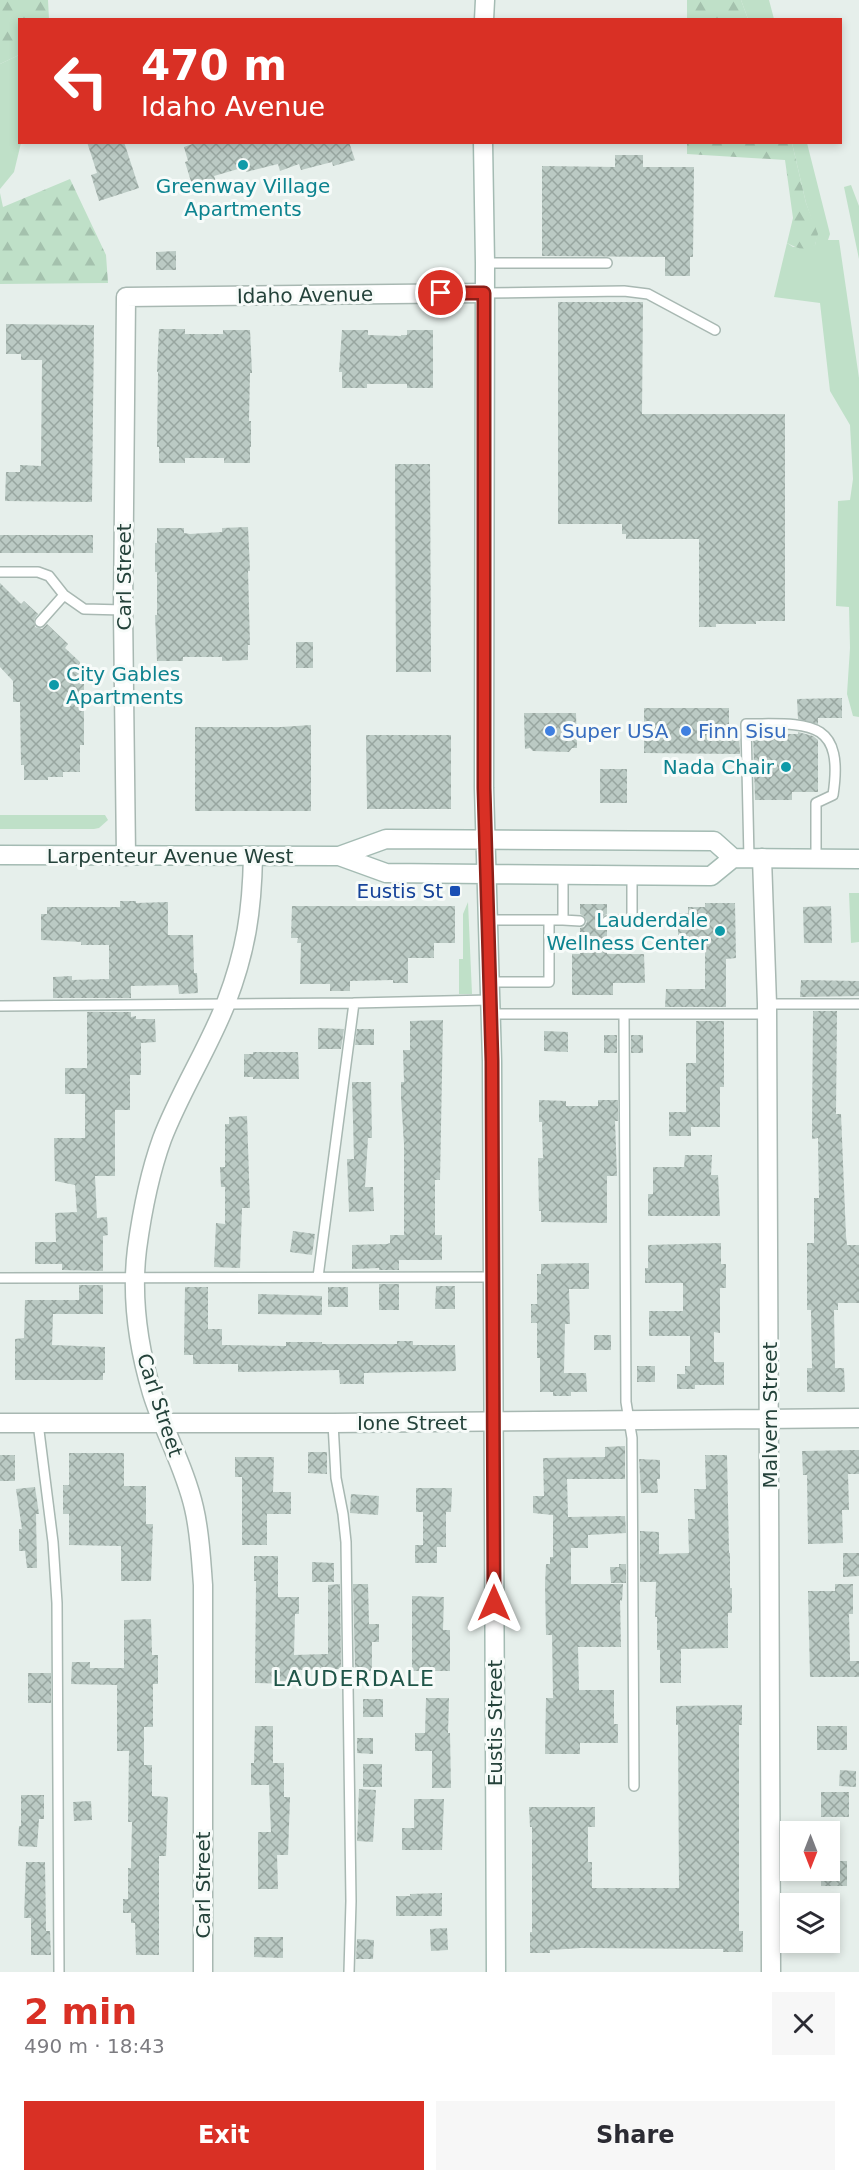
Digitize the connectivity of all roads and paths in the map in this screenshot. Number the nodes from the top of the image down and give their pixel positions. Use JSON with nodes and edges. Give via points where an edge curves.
{"nodes":[{"id":1,"x":485,"y":0,"type":"edge"},
{"id":2,"x":484,"y":18,"type":"edge"},
{"id":3,"x":483,"y":144,"type":"edge"},
{"id":4,"x":485,"y":263,"type":"junction"},
{"id":5,"x":607,"y":263,"type":"dead end"},
{"id":6,"x":484,"y":293,"type":"junction"},
{"id":7,"x":126,"y":297,"type":"joint"},
{"id":8,"x":714,"y":330,"type":"dead end"},
{"id":9,"x":0,"y":572,"type":"edge"},
{"id":10,"x":64,"y":595,"type":"junction"},
{"id":11,"x":123,"y":610,"type":"junction"},
{"id":12,"x":40,"y":622,"type":"dead end"},
{"id":13,"x":485,"y":840,"type":"junction"},
{"id":14,"x":0,"y":855,"type":"edge"},
{"id":15,"x":126,"y":856,"type":"junction"},
{"id":16,"x":253,"y":856,"type":"junction"},
{"id":17,"x":339,"y":856,"type":"junction"},
{"id":18,"x":748,"y":858,"type":"junction"},
{"id":19,"x":816,"y":858,"type":"junction"},
{"id":20,"x":859,"y":859,"type":"edge"},
{"id":21,"x":486,"y":874,"type":"junction"},
{"id":22,"x":563,"y":874,"type":"junction"},
{"id":23,"x":632,"y":875,"type":"junction"},
{"id":24,"x":487,"y":920,"type":"junction"},
{"id":25,"x":549,"y":920,"type":"junction"},
{"id":26,"x":563,"y":921,"type":"junction"},
{"id":27,"x":580,"y":921,"type":"dead end"},
{"id":28,"x":607,"y":921,"type":"dead end"},
{"id":29,"x":489,"y":998,"type":"junction"},
{"id":30,"x":354,"y":1003,"type":"junction"},
{"id":31,"x":225,"y":1004,"type":"junction"},
{"id":32,"x":859,"y":1004,"type":"edge"},
{"id":33,"x":0,"y":1006,"type":"edge"},
{"id":34,"x":767,"y":1009,"type":"junction"},
{"id":35,"x":624,"y":1015,"type":"junction"},
{"id":36,"x":318,"y":1277,"type":"junction"},
{"id":37,"x":493,"y":1277,"type":"junction"},
{"id":38,"x":0,"y":1278,"type":"edge"},
{"id":39,"x":134,"y":1278,"type":"junction"},
{"id":40,"x":859,"y":1418,"type":"edge"},
{"id":41,"x":770,"y":1419,"type":"junction"},
{"id":42,"x":629,"y":1420,"type":"junction"},
{"id":43,"x":164,"y":1422,"type":"junction"},
{"id":44,"x":494,"y":1422,"type":"junction"},
{"id":45,"x":0,"y":1423,"type":"edge"},
{"id":46,"x":38,"y":1423,"type":"junction"},
{"id":47,"x":333,"y":1423,"type":"junction"},
{"id":48,"x":634,"y":1786,"type":"dead end"},
{"id":49,"x":59,"y":1972,"type":"edge"},
{"id":50,"x":202,"y":1972,"type":"edge"},
{"id":51,"x":349,"y":1972,"type":"edge"},
{"id":52,"x":496,"y":1972,"type":"edge"},
{"id":53,"x":771,"y":1972,"type":"edge"}],
"edges":[{"from":1,"to":2,"type":"street"},
{"from":3,"to":4,"type":"street","name":"Eustis Street"},
{"from":4,"to":5,"type":"lane"},
{"from":4,"to":6,"type":"street","name":"Eustis Street"},
{"from":6,"to":7,"type":"street","name":"Idaho Avenue"},
{"from":6,"to":8,"type":"lane","via":[[648,294]]},
{"from":6,"to":13,"type":"street","name":"Eustis Street"},
{"from":7,"to":11,"type":"street","name":"Carl Street"},
{"from":9,"to":10,"type":"lane","via":[[38,572],[49,576]]},
{"from":10,"to":11,"type":"lane","via":[[84,609]]},
{"from":10,"to":12,"type":"lane"},
{"from":11,"to":15,"type":"street","name":"Carl Street"},
{"from":13,"to":17,"type":"street","name":"Larpenteur Avenue West","via":[[386,840]]},
{"from":13,"to":18,"type":"street","name":"Larpenteur Avenue West","via":[[714,841]]},
{"from":13,"to":21,"type":"street","name":"Eustis Street"},
{"from":14,"to":15,"type":"street","name":"Larpenteur Avenue West"},
{"from":15,"to":16,"type":"street","name":"Larpenteur Avenue West"},
{"from":16,"to":17,"type":"street","name":"Larpenteur Avenue West"},
{"from":16,"to":31,"type":"street","name":"Carl Street","via":[[249,920]]},
{"from":17,"to":21,"type":"street","name":"Larpenteur Avenue West","via":[[386,873]]},
{"from":18,"to":19,"type":"street"},
{"from":18,"to":19,"type":"lane","via":[[746,724],[812,726],[826,735],[837,772],[833,795],[816,803]]},
{"from":18,"to":23,"type":"street","name":"Larpenteur Avenue West","via":[[711,876]]},
{"from":18,"to":34,"type":"street","name":"Malvern Street"},
{"from":19,"to":20,"type":"street"},
{"from":21,"to":22,"type":"street","name":"Larpenteur Avenue West"},
{"from":21,"to":24,"type":"street","name":"Eustis Street"},
{"from":22,"to":23,"type":"street","name":"Larpenteur Avenue West"},
{"from":22,"to":26,"type":"lane"},
{"from":23,"to":28,"type":"lane","via":[[632,921]]},
{"from":24,"to":25,"type":"lane"},
{"from":24,"to":29,"type":"street","name":"Eustis Street"},
{"from":25,"to":26,"type":"lane"},
{"from":25,"to":29,"type":"lane","via":[[549,982]]},
{"from":26,"to":27,"type":"lane"},
{"from":29,"to":30,"type":"lane"},
{"from":29,"to":35,"type":"lane"},
{"from":29,"to":37,"type":"street","name":"Eustis Street"},
{"from":30,"to":31,"type":"lane"},
{"from":30,"to":36,"type":"lane"},
{"from":31,"to":33,"type":"lane"},
{"from":31,"to":39,"type":"street","name":"Carl Street","via":[[163,1137],[150,1174]]},
{"from":32,"to":34,"type":"lane"},
{"from":34,"to":35,"type":"lane"},
{"from":34,"to":41,"type":"street","name":"Malvern Street"},
{"from":35,"to":42,"type":"lane"},
{"from":36,"to":37,"type":"lane"},
{"from":36,"to":39,"type":"lane"},
{"from":37,"to":44,"type":"street","name":"Eustis Street"},
{"from":38,"to":39,"type":"lane"},
{"from":39,"to":43,"type":"street","name":"Carl Street","via":[[140,1346],[152,1394]]},
{"from":40,"to":41,"type":"street","name":"Ione Street"},
{"from":41,"to":42,"type":"street","name":"Ione Street"},
{"from":41,"to":53,"type":"street","name":"Malvern Street"},
{"from":42,"to":44,"type":"street","name":"Ione Street"},
{"from":42,"to":48,"type":"lane"},
{"from":43,"to":46,"type":"street","name":"Ione Street"},
{"from":43,"to":47,"type":"street","name":"Ione Street"},
{"from":43,"to":50,"type":"street","name":"Carl Street","via":[[194,1506],[200,1539]]},
{"from":44,"to":47,"type":"street","name":"Ione Street"},
{"from":44,"to":52,"type":"street","name":"Eustis Street"},
{"from":45,"to":46,"type":"street","name":"Ione Street"},
{"from":46,"to":49,"type":"lane","via":[[54,1542],[57,1603]]},
{"from":47,"to":51,"type":"lane","via":[[346,1542]]}]}
